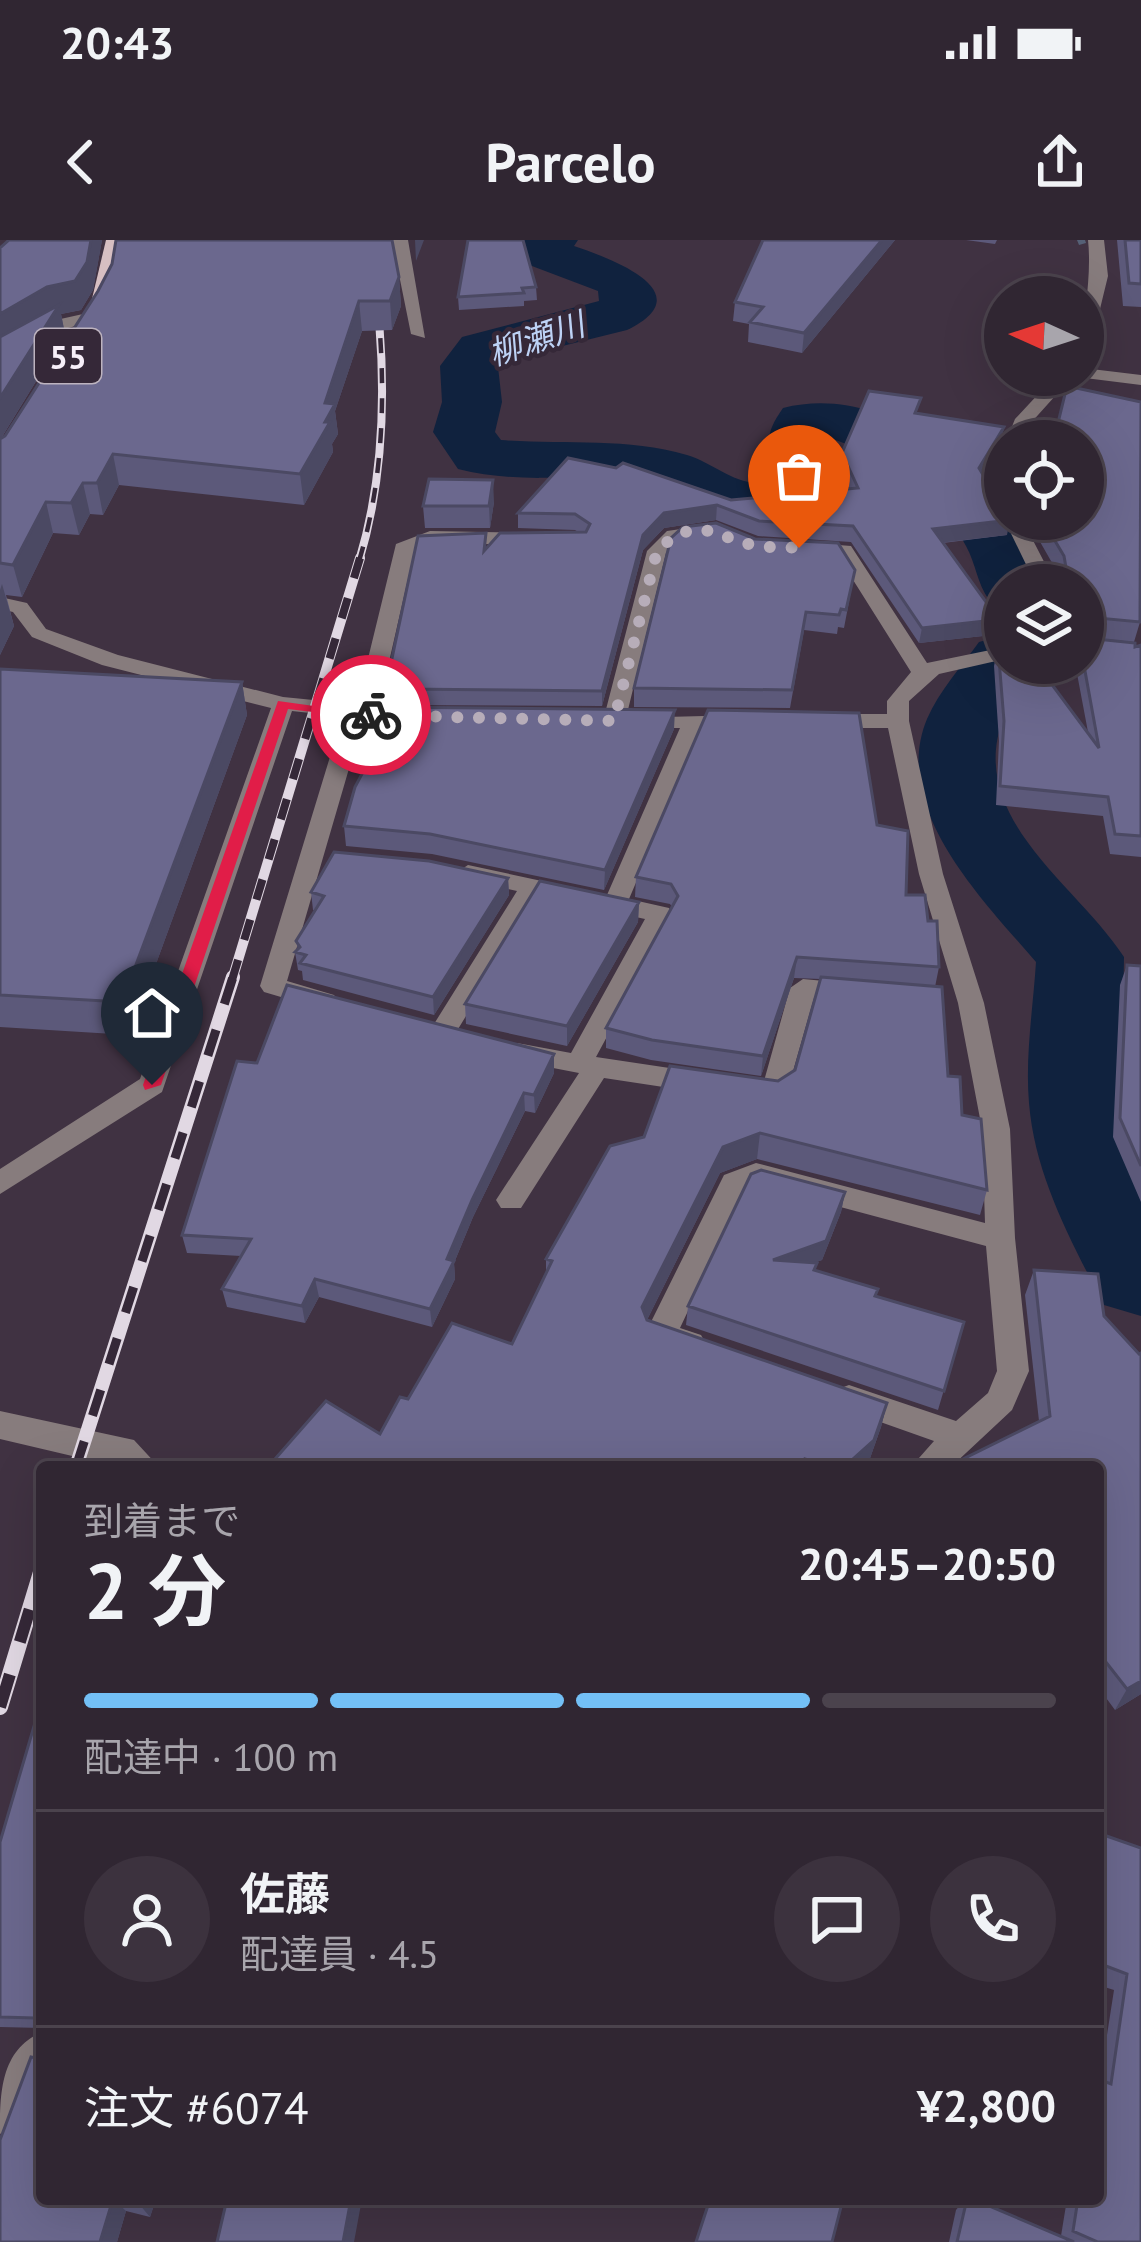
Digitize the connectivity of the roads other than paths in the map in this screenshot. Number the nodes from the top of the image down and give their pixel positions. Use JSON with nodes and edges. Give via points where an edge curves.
{"nodes":[{"id":1,"x":114,"y":240,"type":"edge"},
{"id":2,"x":400,"y":240,"type":"edge"},
{"id":3,"x":1096,"y":240,"type":"edge"},
{"id":4,"x":1100,"y":276,"type":"edge"},
{"id":5,"x":92,"y":317,"type":"junction"},
{"id":6,"x":418,"y":334,"type":"dead end"},
{"id":7,"x":76,"y":343,"type":"edge"},
{"id":8,"x":0,"y":360,"type":"edge"},
{"id":9,"x":1104,"y":376,"type":"edge"},
{"id":10,"x":1141,"y":380,"type":"edge"},
{"id":11,"x":1046,"y":396,"type":"edge"},
{"id":12,"x":1024,"y":420,"type":"edge"},
{"id":13,"x":736,"y":538,"type":"edge"},
{"id":14,"x":554,"y":540,"type":"edge"},
{"id":15,"x":776,"y":547,"type":"edge"},
{"id":16,"x":0,"y":603,"type":"edge"},
{"id":17,"x":984,"y":656,"type":"edge"},
{"id":18,"x":922,"y":672,"type":"junction"},
{"id":19,"x":283,"y":704,"type":"junction"},
{"id":20,"x":378,"y":715,"type":"junction"},
{"id":21,"x":434,"y":716,"type":"edge"},
{"id":22,"x":759,"y":721,"type":"edge"},
{"id":23,"x":805,"y":721,"type":"edge"},
{"id":24,"x":694,"y":722,"type":"junction"},
{"id":25,"x":898,"y":722,"type":"junction"},
{"id":26,"x":452,"y":870,"type":"edge"},
{"id":27,"x":533,"y":885,"type":"junction"},
{"id":28,"x":615,"y":904,"type":"junction"},
{"id":29,"x":887,"y":995,"type":"edge"},
{"id":30,"x":361,"y":1011,"type":"edge"},
{"id":31,"x":588,"y":1065,"type":"junction"},
{"id":32,"x":0,"y":1183,"type":"edge"},
{"id":33,"x":511,"y":1200,"type":"dead end"},
{"id":34,"x":1000,"y":1238,"type":"junction"},
{"id":35,"x":725,"y":1356,"type":"edge"},
{"id":36,"x":812,"y":1385,"type":"edge"},
{"id":37,"x":0,"y":1425,"type":"edge"},
{"id":38,"x":962,"y":1437,"type":"junction"},
{"id":39,"x":135,"y":1461,"type":"edge"},
{"id":40,"x":935,"y":1461,"type":"edge"},
{"id":41,"x":36,"y":2062,"type":"edge"},
{"id":42,"x":0,"y":2113,"type":"edge"}],
"edges":[{"from":1,"to":5,"type":"main road","number":"55"},
{"from":2,"to":6,"type":"street"},
{"from":3,"to":4,"type":"street"},
{"from":5,"to":7,"type":"main road","number":"55"},
{"from":5,"to":8,"type":"street","via":[[62,324]]},
{"from":9,"to":10,"type":"street"},
{"from":11,"to":12,"type":"street"},
{"from":13,"to":24,"type":"street","via":[[717,530],[674,535],[657,551],[603,721]]},
{"from":14,"to":20,"type":"street","via":[[430,537],[406,544],[375,676]]},
{"from":15,"to":18,"type":"street","via":[[844,550]]},
{"from":16,"to":19,"type":"street","via":[[20,608],[39,632],[110,660]]},
{"from":17,"to":18,"type":"street"},
{"from":18,"to":25,"type":"street","via":[[898,701]]},
{"from":19,"to":20,"type":"street"},
{"from":19,"to":32,"type":"street","via":[[152,1085]]},
{"from":20,"to":21,"type":"street"},
{"from":20,"to":30,"type":"street","via":[[344,747],[321,856],[273,986]]},
{"from":22,"to":24,"type":"street"},
{"from":23,"to":25,"type":"street"},
{"from":24,"to":28,"type":"street"},
{"from":25,"to":34,"type":"street","via":[[996,1129]]},
{"from":26,"to":27,"type":"street"},
{"from":27,"to":28,"type":"street"},
{"from":27,"to":31,"type":"street","via":[[452,1035]]},
{"from":28,"to":31,"type":"street","via":[[660,914]]},
{"from":29,"to":31,"type":"street","via":[[803,988],[775,1092]]},
{"from":31,"to":33,"type":"street"},
{"from":34,"to":35,"type":"street","via":[[756,1174],[734,1183],[661,1334]]},
{"from":34,"to":38,"type":"street","via":[[1013,1371],[1000,1401]]},
{"from":36,"to":38,"type":"street"},
{"from":37,"to":39,"type":"street","via":[[122,1450]]},
{"from":38,"to":40,"type":"street"},
{"from":41,"to":42,"type":"street"}]}
